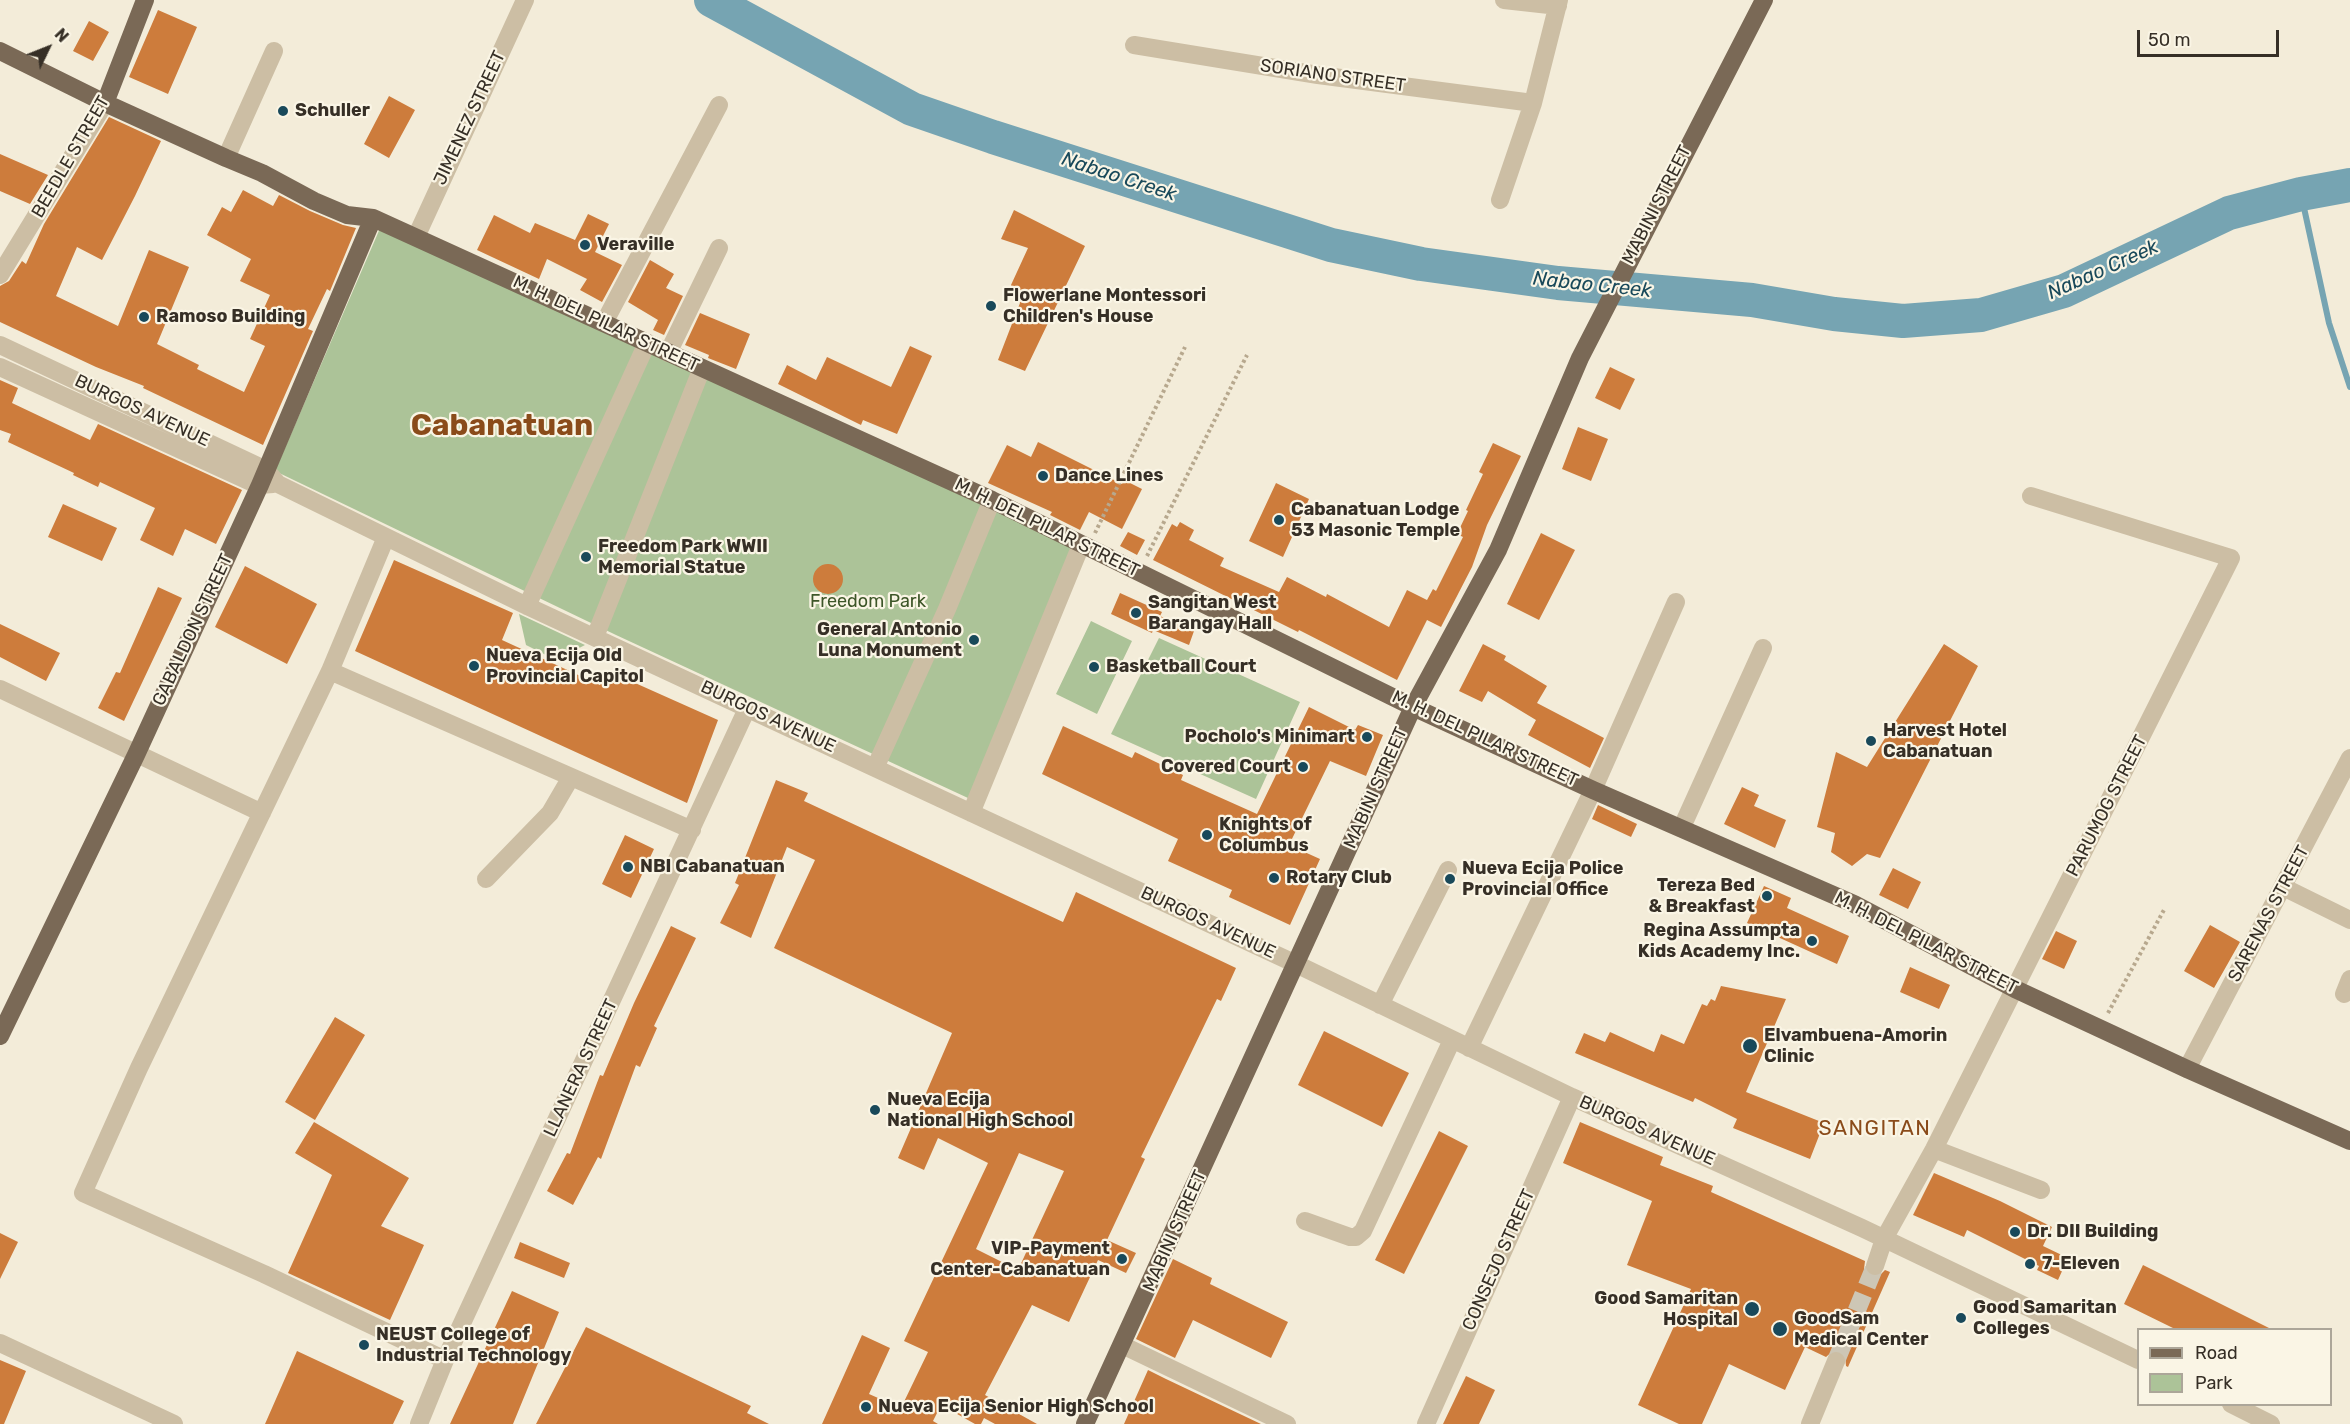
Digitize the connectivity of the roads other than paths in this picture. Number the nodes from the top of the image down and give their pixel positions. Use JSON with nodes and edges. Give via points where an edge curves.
{"nodes":[{"id":1,"x":145,"y":0,"type":"edge"},
{"id":2,"x":525,"y":0,"type":"edge"},
{"id":3,"x":1504,"y":0,"type":"edge"},
{"id":4,"x":1764,"y":0,"type":"edge"},
{"id":5,"x":1559,"y":3,"type":"edge"},
{"id":6,"x":1134,"y":45,"type":"dead end"},
{"id":7,"x":0,"y":51,"type":"edge"},
{"id":8,"x":274,"y":51,"type":"dead end"},
{"id":9,"x":105,"y":103,"type":"junction"},
{"id":10,"x":1533,"y":103,"type":"junction"},
{"id":11,"x":719,"y":105,"type":"dead end"},
{"id":12,"x":226,"y":158,"type":"junction"},
{"id":13,"x":1500,"y":200,"type":"dead end"},
{"id":14,"x":373,"y":218,"type":"junction"},
{"id":15,"x":416,"y":237,"type":"junction"},
{"id":16,"x":719,"y":248,"type":"dead end"},
{"id":17,"x":0,"y":275,"type":"edge"},
{"id":18,"x":604,"y":323,"type":"junction"},
{"id":19,"x":647,"y":343,"type":"junction"},
{"id":20,"x":0,"y":345,"type":"edge"},
{"id":21,"x":668,"y":353,"type":"junction"},
{"id":22,"x":0,"y":367,"type":"edge"},
{"id":23,"x":702,"y":368,"type":"junction"},
{"id":24,"x":263,"y":477,"type":"junction"},
{"id":25,"x":2031,"y":496,"type":"dead end"},
{"id":26,"x":992,"y":500,"type":"junction"},
{"id":27,"x":386,"y":537,"type":"junction"},
{"id":28,"x":1084,"y":546,"type":"junction"},
{"id":29,"x":1676,"y":602,"type":"dead end"},
{"id":30,"x":527,"y":606,"type":"junction"},
{"id":31,"x":595,"y":637,"type":"junction"},
{"id":32,"x":1763,"y":648,"type":"dead end"},
{"id":33,"x":330,"y":671,"type":"junction"},
{"id":34,"x":0,"y":689,"type":"edge"},
{"id":35,"x":1413,"y":707,"type":"junction"},
{"id":36,"x":745,"y":713,"type":"dead end"},
{"id":37,"x":136,"y":755,"type":"junction"},
{"id":38,"x":2350,"y":758,"type":"edge"},
{"id":39,"x":875,"y":768,"type":"junction"},
{"id":40,"x":571,"y":777,"type":"junction"},
{"id":41,"x":1593,"y":790,"type":"junction"},
{"id":42,"x":262,"y":813,"type":"junction"},
{"id":43,"x":971,"y":813,"type":"junction"},
{"id":44,"x":1682,"y":827,"type":"junction"},
{"id":45,"x":692,"y":830,"type":"junction"},
{"id":46,"x":1448,"y":870,"type":"dead end"},
{"id":47,"x":486,"y":879,"type":"dead end"},
{"id":48,"x":2283,"y":887,"type":"junction"},
{"id":49,"x":2350,"y":920,"type":"edge"},
{"id":50,"x":1296,"y":964,"type":"junction"},
{"id":51,"x":2014,"y":989,"type":"junction"},
{"id":52,"x":1380,"y":1005,"type":"junction"},
{"id":53,"x":0,"y":1036,"type":"edge"},
{"id":54,"x":1460,"y":1044,"type":"junction"},
{"id":55,"x":2187,"y":1069,"type":"junction"},
{"id":56,"x":1572,"y":1097,"type":"junction"},
{"id":57,"x":2350,"y":1141,"type":"edge"},
{"id":58,"x":1934,"y":1149,"type":"junction"},
{"id":59,"x":2041,"y":1190,"type":"dead end"},
{"id":60,"x":1305,"y":1221,"type":"dead end"},
{"id":61,"x":1884,"y":1239,"type":"junction"},
{"id":62,"x":1875,"y":1266,"type":"tunnel mouth"},
{"id":63,"x":0,"y":1343,"type":"edge"},
{"id":64,"x":1122,"y":1346,"type":"junction"},
{"id":65,"x":2137,"y":1359,"type":"edge"},
{"id":66,"x":445,"y":1360,"type":"junction"},
{"id":67,"x":1836,"y":1361,"type":"tunnel mouth"},
{"id":68,"x":2235,"y":1406,"type":"edge"},
{"id":69,"x":174,"y":1424,"type":"edge"},
{"id":70,"x":419,"y":1424,"type":"edge"},
{"id":71,"x":1085,"y":1424,"type":"edge"},
{"id":72,"x":1287,"y":1424,"type":"edge"},
{"id":73,"x":1426,"y":1424,"type":"edge"},
{"id":74,"x":1810,"y":1424,"type":"edge"},
{"id":75,"x":2271,"y":1424,"type":"edge"}],
"edges":[{"from":1,"to":9,"type":"main road","name":"BEEDLE STREET"},
{"from":2,"to":15,"type":"street","name":"JIMENEZ STREET"},
{"from":3,"to":5,"type":"street"},
{"from":4,"to":35,"type":"main road","name":"MABINI STREET","via":[[1580,358],[1498,549]]},
{"from":5,"to":10,"type":"street"},
{"from":6,"to":10,"type":"street","name":"SORIANO STREET","via":[[1318,75]]},
{"from":7,"to":9,"type":"main road","name":"M. H. DEL PILAR STREET"},
{"from":8,"to":12,"type":"street"},
{"from":9,"to":12,"type":"main road","name":"M. H. DEL PILAR STREET"},
{"from":9,"to":17,"type":"street","name":"BEEDLE STREET"},
{"from":10,"to":13,"type":"street"},
{"from":11,"to":18,"type":"street"},
{"from":12,"to":14,"type":"main road","name":"M. H. DEL PILAR STREET","via":[[347,215]]},
{"from":14,"to":15,"type":"main road","name":"M. H. DEL PILAR STREET"},
{"from":14,"to":24,"type":"main road","name":"GABALDON STREET"},
{"from":15,"to":18,"type":"main road","name":"M. H. DEL PILAR STREET"},
{"from":16,"to":21,"type":"street"},
{"from":18,"to":19,"type":"main road","name":"M. H. DEL PILAR STREET"},
{"from":19,"to":21,"type":"main road","name":"M. H. DEL PILAR STREET"},
{"from":19,"to":30,"type":"street"},
{"from":20,"to":24,"type":"street","name":"BURGOS AVENUE"},
{"from":21,"to":23,"type":"main road","name":"M. H. DEL PILAR STREET"},
{"from":22,"to":24,"type":"street","name":"BURGOS AVENUE"},
{"from":23,"to":26,"type":"main road","name":"M. H. DEL PILAR STREET"},
{"from":23,"to":31,"type":"street"},
{"from":24,"to":27,"type":"street","name":"BURGOS AVENUE"},
{"from":24,"to":37,"type":"main road","name":"GABALDON STREET"},
{"from":25,"to":51,"type":"street","name":"PARUMOG STREET","via":[[2231,558]]},
{"from":26,"to":28,"type":"main road","name":"M. H. DEL PILAR STREET"},
{"from":26,"to":39,"type":"street"},
{"from":27,"to":30,"type":"street","name":"BURGOS AVENUE"},
{"from":27,"to":33,"type":"street"},
{"from":28,"to":35,"type":"main road","name":"M. H. DEL PILAR STREET"},
{"from":28,"to":43,"type":"street"},
{"from":29,"to":41,"type":"street"},
{"from":30,"to":31,"type":"street","name":"BURGOS AVENUE"},
{"from":31,"to":39,"type":"street","name":"BURGOS AVENUE"},
{"from":32,"to":44,"type":"street"},
{"from":33,"to":40,"type":"street"},
{"from":33,"to":42,"type":"street"},
{"from":34,"to":37,"type":"street"},
{"from":35,"to":41,"type":"main road","name":"M. H. DEL PILAR STREET"},
{"from":35,"to":50,"type":"main road","name":"MABINI STREET"},
{"from":36,"to":45,"type":"street","name":"LLANERA STREET"},
{"from":37,"to":42,"type":"street"},
{"from":37,"to":53,"type":"main road","name":"GABALDON STREET"},
{"from":38,"to":48,"type":"street","name":"SARENAS STREET"},
{"from":39,"to":43,"type":"street","name":"BURGOS AVENUE"},
{"from":40,"to":45,"type":"street"},
{"from":40,"to":47,"type":"street","via":[[550,813]]},
{"from":41,"to":44,"type":"main road","name":"M. H. DEL PILAR STREET"},
{"from":41,"to":54,"type":"street"},
{"from":42,"to":66,"type":"street","via":[[83,1193]]},
{"from":43,"to":50,"type":"street","name":"BURGOS AVENUE"},
{"from":44,"to":51,"type":"main road","name":"M. H. DEL PILAR STREET","via":[[1854,904]]},
{"from":45,"to":66,"type":"street","name":"LLANERA STREET"},
{"from":46,"to":52,"type":"street"},
{"from":48,"to":49,"type":"street"},
{"from":48,"to":55,"type":"street","name":"SARENAS STREET"},
{"from":50,"to":52,"type":"street","name":"BURGOS AVENUE"},
{"from":50,"to":64,"type":"main road","name":"MABINI STREET"},
{"from":51,"to":55,"type":"main road","name":"M. H. DEL PILAR STREET"},
{"from":51,"to":58,"type":"street","name":"PARUMOG STREET"},
{"from":52,"to":54,"type":"street","name":"BURGOS AVENUE"},
{"from":54,"to":56,"type":"street","name":"BURGOS AVENUE"},
{"from":54,"to":60,"type":"street","via":[[1363,1231],[1350,1237]]},
{"from":55,"to":57,"type":"main road","name":"M. H. DEL PILAR STREET"},
{"from":56,"to":61,"type":"street","name":"BURGOS AVENUE"},
{"from":56,"to":73,"type":"street","name":"CONSEJO STREET"},
{"from":58,"to":59,"type":"street"},
{"from":58,"to":61,"type":"street","name":"PARUMOG STREET"},
{"from":61,"to":62,"type":"street","name":"PARUMOG STREET"},
{"from":61,"to":65,"type":"street","name":"BURGOS AVENUE"},
{"from":63,"to":69,"type":"street"},
{"from":64,"to":71,"type":"main road","name":"MABINI STREET"},
{"from":64,"to":72,"type":"street"},
{"from":66,"to":70,"type":"street","name":"LLANERA STREET"},
{"from":67,"to":74,"type":"street"},
{"from":68,"to":75,"type":"street"}]}
